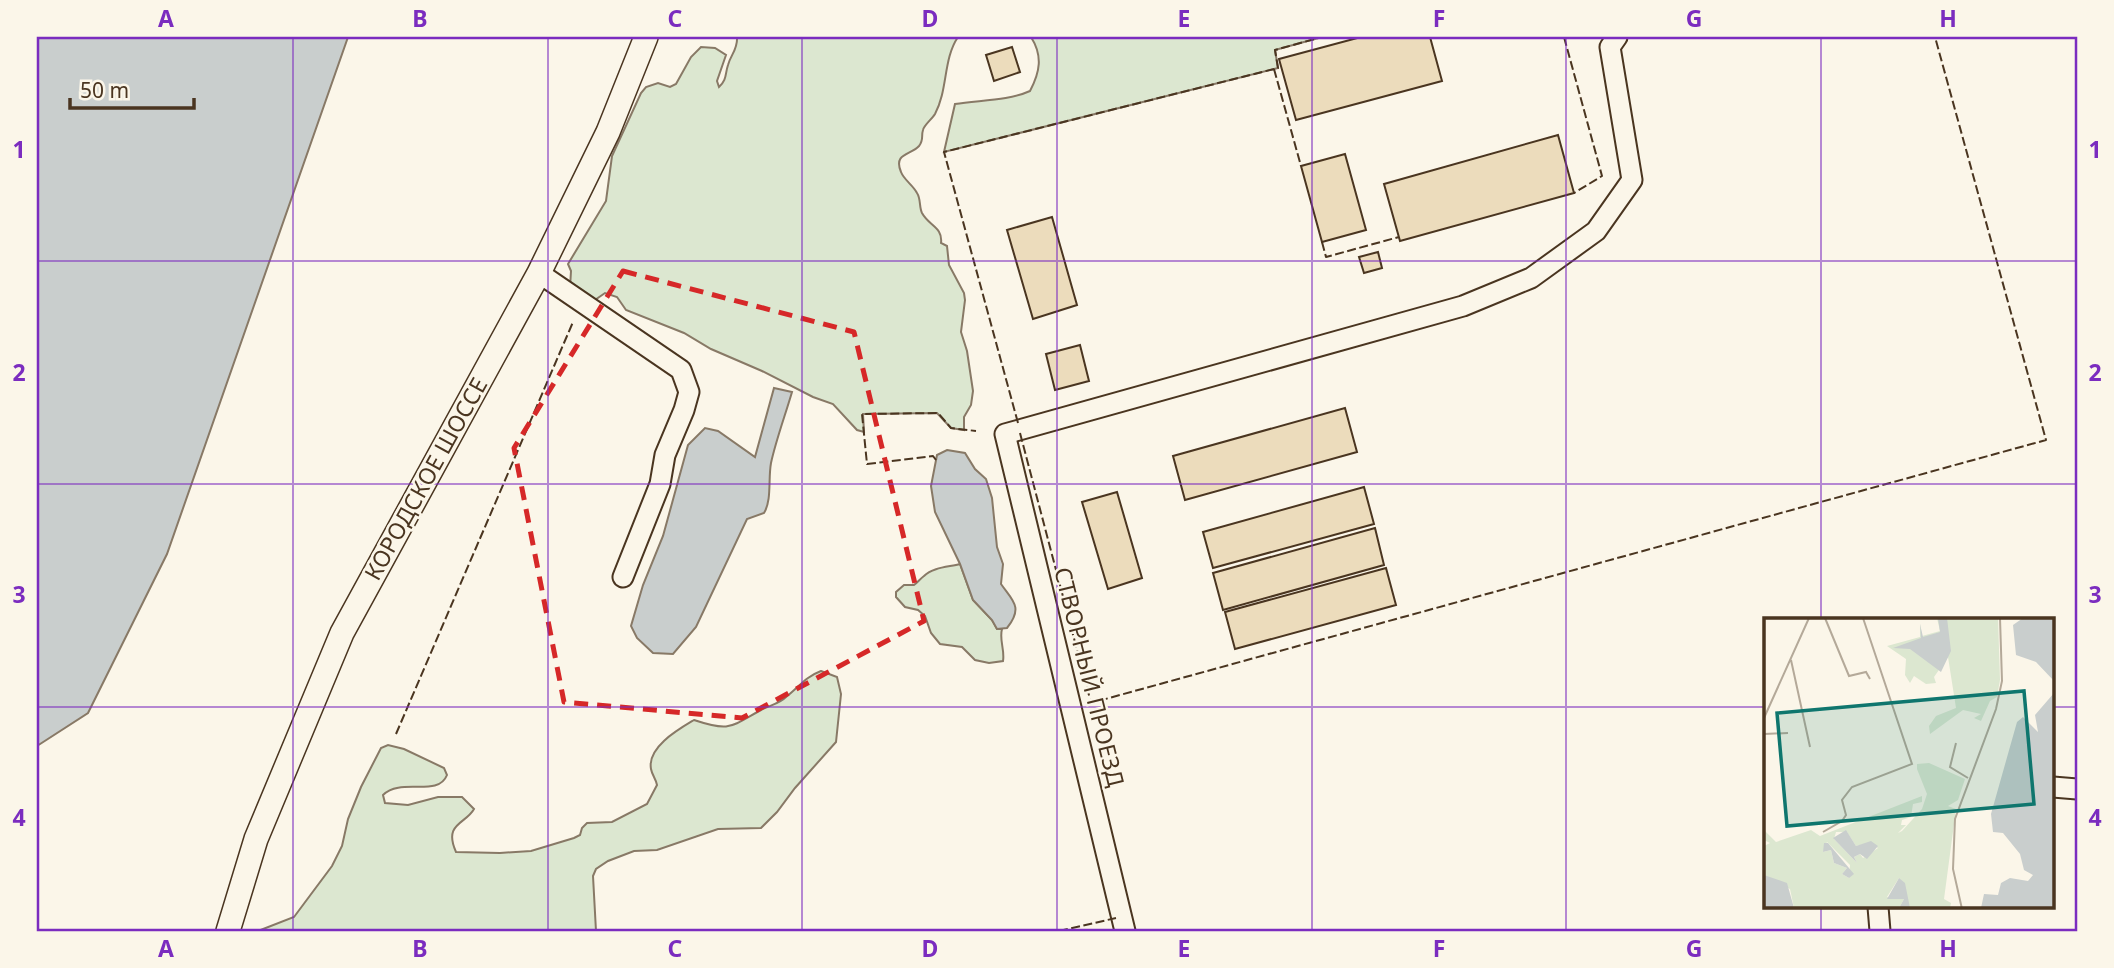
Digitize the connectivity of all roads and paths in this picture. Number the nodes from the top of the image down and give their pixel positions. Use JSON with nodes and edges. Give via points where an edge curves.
{"nodes":[{"id":1,"x":646,"y":37,"type":"edge"},
{"id":2,"x":1617,"y":37,"type":"edge"},
{"id":3,"x":540,"y":273,"type":"junction"},
{"id":4,"x":622,"y":577,"type":"dead end"},
{"id":5,"x":2054,"y":787,"type":"edge"},
{"id":6,"x":2077,"y":789,"type":"edge"},
{"id":7,"x":1878,"y":908,"type":"edge"},
{"id":8,"x":228,"y":931,"type":"edge"},
{"id":9,"x":1125,"y":931,"type":"edge"},
{"id":10,"x":1880,"y":931,"type":"edge"}],
"edges":[{"from":1,"to":3,"type":"main road","name":"КОРОДСКОЕ ШОССЕ","via":[[608,132]]},
{"from":2,"to":9,"type":"street","name":"СТВОРНЫЙ ПРОЕЗД","via":[[1610,47],[1632,180],[1596,231],[1531,278],[1463,306],[1005,434]]},
{"from":3,"to":4,"type":"street","via":[[681,370],[689,392],[664,455],[660,484]]},
{"from":3,"to":8,"type":"main road","name":"КОРОДСКОЕ ШОССЕ","via":[[342,633],[256,839]]},
{"from":5,"to":6,"type":"street"},
{"from":7,"to":10,"type":"street"}]}
